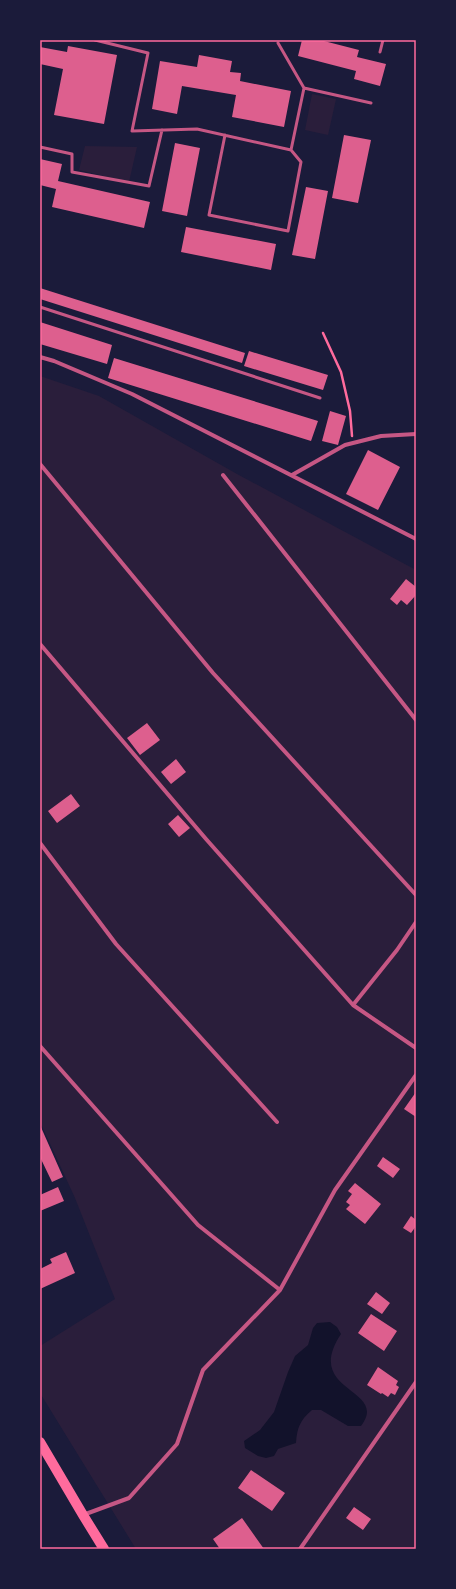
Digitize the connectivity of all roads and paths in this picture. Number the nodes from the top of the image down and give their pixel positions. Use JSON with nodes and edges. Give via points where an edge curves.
{"nodes":[{"id":1,"x":95,"y":40,"type":"edge"},
{"id":2,"x":383,"y":40,"type":"edge"},
{"id":3,"x":278,"y":43,"type":"dead end"},
{"id":4,"x":380,"y":52,"type":"dead end"},
{"id":5,"x":304,"y":88,"type":"junction"},
{"id":6,"x":371,"y":104,"type":"dead end"},
{"id":7,"x":162,"y":130,"type":"junction"},
{"id":8,"x":225,"y":135,"type":"junction"},
{"id":9,"x":40,"y":147,"type":"edge"},
{"id":10,"x":291,"y":150,"type":"junction"},
{"id":11,"x":40,"y":307,"type":"edge"},
{"id":12,"x":323,"y":333,"type":"dead end"},
{"id":13,"x":40,"y":357,"type":"edge"},
{"id":14,"x":320,"y":398,"type":"dead end"},
{"id":15,"x":416,"y":434,"type":"edge"},
{"id":16,"x":352,"y":443,"type":"junction"},
{"id":17,"x":40,"y":464,"type":"edge"},
{"id":18,"x":292,"y":474,"type":"junction"},
{"id":19,"x":223,"y":475,"type":"dead end"},
{"id":20,"x":416,"y":539,"type":"edge"},
{"id":21,"x":40,"y":644,"type":"edge"},
{"id":22,"x":416,"y":720,"type":"edge"},
{"id":23,"x":40,"y":843,"type":"edge"},
{"id":24,"x":416,"y":895,"type":"edge"},
{"id":25,"x":416,"y":922,"type":"edge"},
{"id":26,"x":353,"y":1005,"type":"junction"},
{"id":27,"x":40,"y":1046,"type":"edge"},
{"id":28,"x":416,"y":1048,"type":"edge"},
{"id":29,"x":416,"y":1075,"type":"edge"},
{"id":30,"x":277,"y":1122,"type":"dead end"},
{"id":31,"x":280,"y":1290,"type":"junction"},
{"id":32,"x":416,"y":1382,"type":"edge"},
{"id":33,"x":40,"y":1442,"type":"edge"},
{"id":34,"x":82,"y":1515,"type":"junction"},
{"id":35,"x":104,"y":1549,"type":"edge"},
{"id":36,"x":300,"y":1549,"type":"edge"}],
"edges":[{"from":1,"to":7,"type":"lane","via":[[148,52],[132,131]]},
{"from":2,"to":4,"type":"lane"},
{"from":3,"to":5,"type":"lane"},
{"from":5,"to":6,"type":"lane"},
{"from":5,"to":10,"type":"lane"},
{"from":7,"to":8,"type":"lane","via":[[197,129]]},
{"from":7,"to":9,"type":"lane","via":[[149,186],[72,172],[72,154]]},
{"from":8,"to":10,"type":"lane"},
{"from":8,"to":10,"type":"lane","via":[[209,214],[288,231],[302,162]]},
{"from":11,"to":14,"type":"lane"},
{"from":12,"to":16,"type":"path","via":[[341,372],[350,412]]},
{"from":13,"to":18,"type":"street","via":[[132,394]]},
{"from":15,"to":16,"type":"street","via":[[380,436]]},
{"from":16,"to":18,"type":"street"},
{"from":17,"to":24,"type":"street","via":[[212,672]]},
{"from":18,"to":20,"type":"street"},
{"from":19,"to":22,"type":"street"},
{"from":21,"to":26,"type":"street","via":[[211,845]]},
{"from":23,"to":30,"type":"street","via":[[116,944]]},
{"from":25,"to":26,"type":"street"},
{"from":26,"to":28,"type":"street"},
{"from":27,"to":31,"type":"street","via":[[198,1225]]},
{"from":29,"to":31,"type":"street","via":[[335,1190]]},
{"from":31,"to":34,"type":"street","via":[[203,1370],[177,1444],[130,1498]]},
{"from":32,"to":36,"type":"street"},
{"from":33,"to":34,"type":"main road"},
{"from":34,"to":35,"type":"main road"}]}
